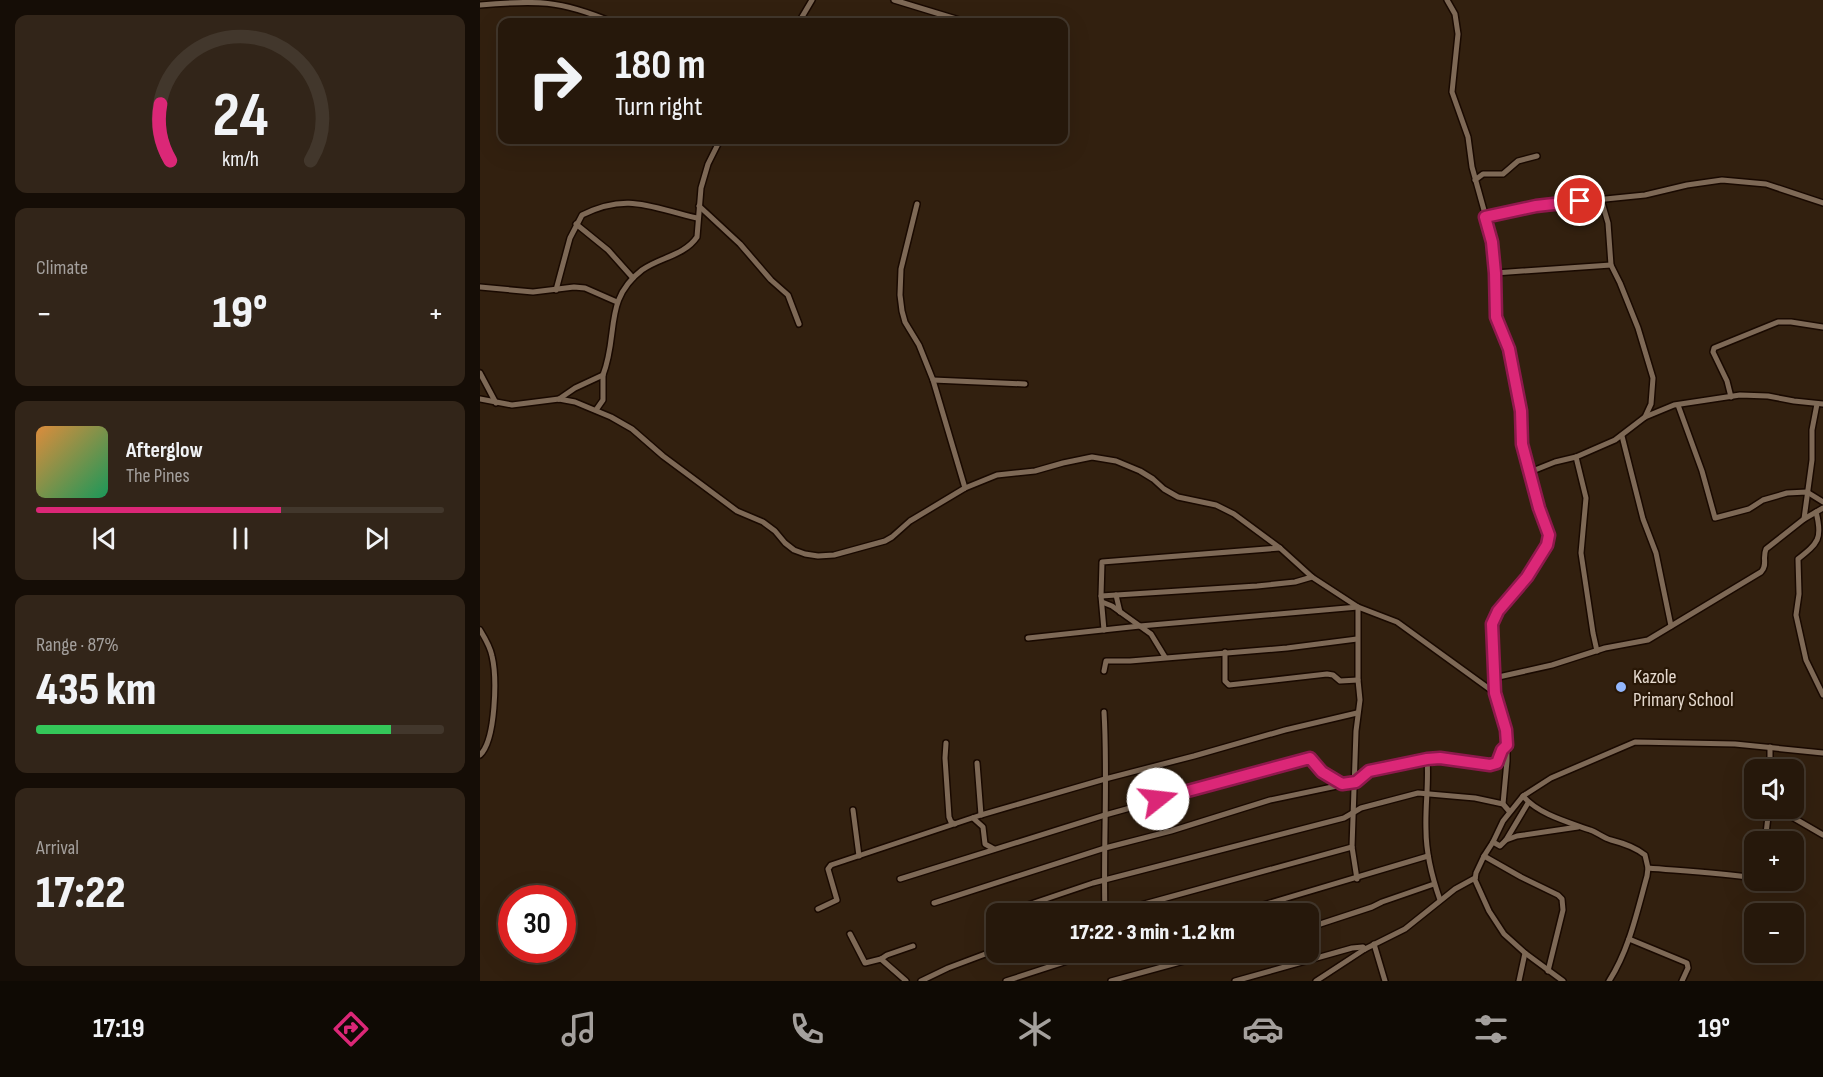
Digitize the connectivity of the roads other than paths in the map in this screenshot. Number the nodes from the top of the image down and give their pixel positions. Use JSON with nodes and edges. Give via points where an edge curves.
{"nodes":[{"id":1,"x":812,"y":0,"type":"edge"},
{"id":2,"x":894,"y":0,"type":"edge"},
{"id":3,"x":1447,"y":0,"type":"edge"},
{"id":4,"x":480,"y":5,"type":"edge"},
{"id":5,"x":603,"y":18,"type":"edge"},
{"id":6,"x":801,"y":18,"type":"edge"},
{"id":7,"x":953,"y":18,"type":"edge"},
{"id":8,"x":718,"y":144,"type":"edge"},
{"id":9,"x":1537,"y":156,"type":"dead end"},
{"id":10,"x":1475,"y":180,"type":"junction"},
{"id":11,"x":1601,"y":199,"type":"junction"},
{"id":12,"x":1823,"y":203,"type":"edge"},
{"id":13,"x":917,"y":204,"type":"dead end"},
{"id":14,"x":699,"y":206,"type":"junction"},
{"id":15,"x":1485,"y":217,"type":"junction"},
{"id":16,"x":697,"y":218,"type":"junction"},
{"id":17,"x":576,"y":224,"type":"junction"},
{"id":18,"x":1611,"y":265,"type":"junction"},
{"id":19,"x":1495,"y":273,"type":"junction"},
{"id":20,"x":633,"y":278,"type":"junction"},
{"id":21,"x":480,"y":287,"type":"edge"},
{"id":22,"x":556,"y":290,"type":"junction"},
{"id":23,"x":617,"y":302,"type":"junction"},
{"id":24,"x":799,"y":324,"type":"dead end"},
{"id":25,"x":1823,"y":327,"type":"edge"},
{"id":26,"x":480,"y":373,"type":"edge"},
{"id":27,"x":603,"y":375,"type":"junction"},
{"id":28,"x":933,"y":380,"type":"junction"},
{"id":29,"x":1025,"y":384,"type":"dead end"},
{"id":30,"x":1731,"y":397,"type":"junction"},
{"id":31,"x":480,"y":399,"type":"edge"},
{"id":32,"x":559,"y":399,"type":"junction"},
{"id":33,"x":496,"y":403,"type":"junction"},
{"id":34,"x":1820,"y":404,"type":"edge"},
{"id":35,"x":1678,"y":405,"type":"junction"},
{"id":36,"x":596,"y":410,"type":"junction"},
{"id":37,"x":1645,"y":417,"type":"junction"},
{"id":38,"x":1622,"y":436,"type":"junction"},
{"id":39,"x":1576,"y":457,"type":"junction"},
{"id":40,"x":1530,"y":472,"type":"junction"},
{"id":41,"x":966,"y":488,"type":"junction"},
{"id":42,"x":1807,"y":492,"type":"junction"},
{"id":43,"x":1823,"y":502,"type":"edge"},
{"id":44,"x":1823,"y":508,"type":"edge"},
{"id":45,"x":1816,"y":512,"type":"junction"},
{"id":46,"x":1804,"y":519,"type":"junction"},
{"id":47,"x":1280,"y":548,"type":"junction"},
{"id":48,"x":1312,"y":578,"type":"junction"},
{"id":49,"x":1116,"y":595,"type":"junction"},
{"id":50,"x":1101,"y":599,"type":"junction"},
{"id":51,"x":1358,"y":607,"type":"junction"},
{"id":52,"x":1120,"y":612,"type":"junction"},
{"id":53,"x":1140,"y":626,"type":"junction"},
{"id":54,"x":1671,"y":626,"type":"junction"},
{"id":55,"x":480,"y":630,"type":"edge"},
{"id":56,"x":1104,"y":630,"type":"junction"},
{"id":57,"x":1028,"y":639,"type":"dead end"},
{"id":58,"x":1357,"y":639,"type":"junction"},
{"id":59,"x":1597,"y":651,"type":"junction"},
{"id":60,"x":1225,"y":652,"type":"junction"},
{"id":61,"x":1165,"y":657,"type":"junction"},
{"id":62,"x":1104,"y":671,"type":"dead end"},
{"id":63,"x":1494,"y":678,"type":"junction"},
{"id":64,"x":1358,"y":680,"type":"junction"},
{"id":65,"x":1495,"y":693,"type":"junction"},
{"id":66,"x":1823,"y":695,"type":"edge"},
{"id":67,"x":1104,"y":712,"type":"dead end"},
{"id":68,"x":1357,"y":713,"type":"junction"},
{"id":69,"x":946,"y":743,"type":"dead end"},
{"id":70,"x":1507,"y":745,"type":"junction"},
{"id":71,"x":1770,"y":747,"type":"junction"},
{"id":72,"x":1822,"y":754,"type":"edge"},
{"id":73,"x":480,"y":755,"type":"edge"},
{"id":74,"x":1427,"y":759,"type":"junction"},
{"id":75,"x":1770,"y":759,"type":"edge"},
{"id":76,"x":977,"y":763,"type":"dead end"},
{"id":77,"x":1105,"y":779,"type":"junction"},
{"id":78,"x":1356,"y":782,"type":"junction"},
{"id":79,"x":1342,"y":784,"type":"junction"},
{"id":80,"x":1428,"y":794,"type":"junction"},
{"id":81,"x":1523,"y":796,"type":"junction"},
{"id":82,"x":1528,"y":803,"type":"junction"},
{"id":83,"x":1503,"y":804,"type":"junction"},
{"id":84,"x":853,"y":810,"type":"dead end"},
{"id":85,"x":1509,"y":812,"type":"junction"},
{"id":86,"x":1353,"y":813,"type":"junction"},
{"id":87,"x":1105,"y":814,"type":"junction"},
{"id":88,"x":981,"y":815,"type":"junction"},
{"id":89,"x":973,"y":818,"type":"junction"},
{"id":90,"x":1795,"y":819,"type":"edge"},
{"id":91,"x":955,"y":824,"type":"junction"},
{"id":92,"x":1578,"y":827,"type":"junction"},
{"id":93,"x":1823,"y":835,"type":"edge"},
{"id":94,"x":1506,"y":840,"type":"junction"},
{"id":95,"x":1493,"y":842,"type":"junction"},
{"id":96,"x":1352,"y":847,"type":"junction"},
{"id":97,"x":1105,"y":848,"type":"junction"},
{"id":98,"x":994,"y":849,"type":"junction"},
{"id":99,"x":859,"y":856,"type":"junction"},
{"id":100,"x":1428,"y":856,"type":"junction"},
{"id":101,"x":1484,"y":856,"type":"junction"},
{"id":102,"x":1648,"y":868,"type":"junction"},
{"id":103,"x":1744,"y":877,"type":"edge"},
{"id":104,"x":1475,"y":878,"type":"junction"},
{"id":105,"x":900,"y":879,"type":"dead end"},
{"id":106,"x":1357,"y":879,"type":"junction"},
{"id":107,"x":1104,"y":882,"type":"junction"},
{"id":108,"x":1434,"y":884,"type":"junction"},
{"id":109,"x":1440,"y":900,"type":"junction"},
{"id":110,"x":934,"y":903,"type":"dead end"},
{"id":111,"x":1032,"y":903,"type":"edge"},
{"id":112,"x":1105,"y":903,"type":"edge"},
{"id":113,"x":1148,"y":903,"type":"edge"},
{"id":114,"x":1272,"y":903,"type":"edge"},
{"id":115,"x":818,"y":909,"type":"dead end"},
{"id":116,"x":1319,"y":924,"type":"edge"},
{"id":117,"x":850,"y":934,"type":"dead end"},
{"id":118,"x":1629,"y":939,"type":"junction"},
{"id":119,"x":1374,"y":944,"type":"junction"},
{"id":120,"x":913,"y":946,"type":"dead end"},
{"id":121,"x":1365,"y":949,"type":"junction"},
{"id":122,"x":1525,"y":953,"type":"junction"},
{"id":123,"x":986,"y":954,"type":"edge"},
{"id":124,"x":881,"y":959,"type":"junction"},
{"id":125,"x":1061,"y":963,"type":"edge"},
{"id":126,"x":1177,"y":963,"type":"edge"},
{"id":127,"x":1548,"y":971,"type":"junction"},
{"id":128,"x":906,"y":981,"type":"edge"},
{"id":129,"x":921,"y":981,"type":"edge"},
{"id":130,"x":1006,"y":981,"type":"edge"},
{"id":131,"x":1111,"y":981,"type":"edge"},
{"id":132,"x":1235,"y":981,"type":"edge"},
{"id":133,"x":1316,"y":981,"type":"edge"},
{"id":134,"x":1385,"y":981,"type":"edge"},
{"id":135,"x":1519,"y":981,"type":"edge"},
{"id":136,"x":1563,"y":981,"type":"edge"},
{"id":137,"x":1609,"y":981,"type":"edge"},
{"id":138,"x":1682,"y":981,"type":"edge"}],
"edges":[{"from":1,"to":6,"type":"street"},
{"from":2,"to":7,"type":"street"},
{"from":3,"to":10,"type":"street","via":[[1456,18],[1458,34],[1452,92],[1468,137]]},
{"from":4,"to":5,"type":"street","via":[[556,2]]},
{"from":8,"to":14,"type":"street","via":[[704,177]]},
{"from":9,"to":10,"type":"street","via":[[1518,161],[1503,174],[1484,174]]},
{"from":10,"to":15,"type":"street"},
{"from":11,"to":12,"type":"street","via":[[1736,180],[1766,184]]},
{"from":11,"to":15,"type":"street","via":[[1536,206]]},
{"from":11,"to":18,"type":"street","via":[[1608,223]]},
{"from":13,"to":28,"type":"street","via":[[902,263],[900,295],[905,322]]},
{"from":14,"to":16,"type":"street"},
{"from":14,"to":24,"type":"street","via":[[788,295]]},
{"from":15,"to":19,"type":"street"},
{"from":16,"to":17,"type":"street","via":[[624,202],[591,210]]},
{"from":16,"to":20,"type":"street","via":[[698,232],[693,242],[681,252],[652,263]]},
{"from":17,"to":20,"type":"street","via":[[608,250]]},
{"from":17,"to":22,"type":"street"},
{"from":18,"to":19,"type":"street"},
{"from":18,"to":37,"type":"street","via":[[1631,310],[1653,378],[1651,404]]},
{"from":19,"to":40,"type":"street","via":[[1496,317],[1509,349],[1521,411],[1522,444]]},
{"from":20,"to":23,"type":"street"},
{"from":21,"to":22,"type":"street"},
{"from":22,"to":23,"type":"street","via":[[585,288]]},
{"from":23,"to":27,"type":"street"},
{"from":25,"to":30,"type":"street","via":[[1778,322],[1714,348]]},
{"from":26,"to":33,"type":"street"},
{"from":27,"to":32,"type":"street"},
{"from":27,"to":36,"type":"street","via":[[603,400]]},
{"from":28,"to":29,"type":"street"},
{"from":28,"to":41,"type":"street"},
{"from":30,"to":34,"type":"street","via":[[1763,395]]},
{"from":30,"to":35,"type":"street"},
{"from":31,"to":33,"type":"street"},
{"from":32,"to":33,"type":"street","via":[[521,405]]},
{"from":32,"to":36,"type":"street"},
{"from":34,"to":42,"type":"street","via":[[1812,430]]},
{"from":35,"to":37,"type":"street"},
{"from":35,"to":42,"type":"street","via":[[1715,518],[1749,509],[1779,495]]},
{"from":36,"to":41,"type":"street","via":[[632,429],[737,511],[763,522],[794,550],[805,554],[834,555],[885,541],[910,521]]},
{"from":37,"to":38,"type":"street"},
{"from":38,"to":39,"type":"street"},
{"from":38,"to":54,"type":"street","via":[[1643,519],[1656,552]]},
{"from":39,"to":40,"type":"street"},
{"from":39,"to":59,"type":"street","via":[[1586,498],[1581,553]]},
{"from":40,"to":63,"type":"street","via":[[1549,540],[1527,577],[1496,616],[1492,635]]},
{"from":41,"to":47,"type":"street","via":[[997,475],[1104,458],[1140,471],[1178,497],[1216,505],[1234,514]]},
{"from":42,"to":43,"type":"street"},
{"from":42,"to":46,"type":"street"},
{"from":44,"to":45,"type":"street"},
{"from":45,"to":46,"type":"street"},
{"from":45,"to":66,"type":"street","via":[[1822,536],[1798,559],[1795,612],[1806,660]]},
{"from":46,"to":54,"type":"street","via":[[1766,549],[1761,572]]},
{"from":47,"to":48,"type":"street"},
{"from":47,"to":50,"type":"street","via":[[1102,562]]},
{"from":48,"to":49,"type":"street","via":[[1257,586]]},
{"from":48,"to":51,"type":"street"},
{"from":49,"to":50,"type":"street"},
{"from":49,"to":52,"type":"street"},
{"from":50,"to":52,"type":"street"},
{"from":50,"to":56,"type":"street"},
{"from":51,"to":53,"type":"street"},
{"from":51,"to":58,"type":"street"},
{"from":51,"to":65,"type":"street","via":[[1397,622]]},
{"from":52,"to":53,"type":"street"},
{"from":53,"to":56,"type":"street"},
{"from":53,"to":61,"type":"street","via":[[1154,637]]},
{"from":54,"to":59,"type":"street","via":[[1644,641]]},
{"from":55,"to":73,"type":"street","via":[[493,657],[495,698],[488,740]]},
{"from":56,"to":57,"type":"street"},
{"from":58,"to":60,"type":"street"},
{"from":58,"to":64,"type":"street"},
{"from":59,"to":63,"type":"street"},
{"from":60,"to":61,"type":"street"},
{"from":60,"to":64,"type":"street","via":[[1225,681],[1229,684],[1327,674],[1340,681]]},
{"from":61,"to":62,"type":"street","via":[[1106,661]]},
{"from":63,"to":65,"type":"street"},
{"from":64,"to":68,"type":"street"},
{"from":65,"to":70,"type":"street"},
{"from":67,"to":77,"type":"street"},
{"from":68,"to":77,"type":"street"},
{"from":68,"to":78,"type":"street"},
{"from":69,"to":91,"type":"street","via":[[949,817]]},
{"from":70,"to":74,"type":"street","via":[[1495,764]]},
{"from":70,"to":83,"type":"street"},
{"from":71,"to":72,"type":"street"},
{"from":71,"to":75,"type":"street"},
{"from":71,"to":81,"type":"street","via":[[1635,742],[1551,778]]},
{"from":74,"to":78,"type":"street","via":[[1369,771]]},
{"from":74,"to":80,"type":"street"},
{"from":76,"to":88,"type":"street"},
{"from":77,"to":87,"type":"street"},
{"from":77,"to":88,"type":"street"},
{"from":78,"to":79,"type":"street"},
{"from":78,"to":86,"type":"street"},
{"from":79,"to":87,"type":"street","via":[[1322,772],[1310,758]]},
{"from":79,"to":97,"type":"street","via":[[1270,800]]},
{"from":80,"to":83,"type":"street"},
{"from":80,"to":86,"type":"street","via":[[1407,796]]},
{"from":80,"to":100,"type":"street"},
{"from":81,"to":82,"type":"street"},
{"from":81,"to":85,"type":"street"},
{"from":82,"to":92,"type":"street"},
{"from":82,"to":94,"type":"street"},
{"from":83,"to":85,"type":"street"},
{"from":84,"to":99,"type":"street"},
{"from":85,"to":95,"type":"street"},
{"from":86,"to":96,"type":"street"},
{"from":86,"to":107,"type":"street"},
{"from":87,"to":97,"type":"street"},
{"from":87,"to":98,"type":"street"},
{"from":88,"to":89,"type":"street"},
{"from":89,"to":91,"type":"street"},
{"from":89,"to":98,"type":"street","via":[[983,827],[985,844]]},
{"from":90,"to":93,"type":"street"},
{"from":91,"to":99,"type":"street"},
{"from":92,"to":94,"type":"street"},
{"from":92,"to":102,"type":"street","via":[[1642,853]]},
{"from":94,"to":95,"type":"street","via":[[1500,846]]},
{"from":95,"to":101,"type":"street"},
{"from":96,"to":106,"type":"street"},
{"from":96,"to":113,"type":"street"},
{"from":97,"to":107,"type":"street"},
{"from":97,"to":110,"type":"street"},
{"from":98,"to":105,"type":"street"},
{"from":99,"to":115,"type":"street","via":[[829,866],[837,900]]},
{"from":100,"to":106,"type":"street"},
{"from":100,"to":108,"type":"street"},
{"from":101,"to":104,"type":"street"},
{"from":101,"to":127,"type":"street","via":[[1562,899],[1563,910]]},
{"from":102,"to":103,"type":"street"},
{"from":102,"to":118,"type":"street"},
{"from":104,"to":109,"type":"street"},
{"from":104,"to":122,"type":"street","via":[[1501,930]]},
{"from":106,"to":114,"type":"street"},
{"from":107,"to":111,"type":"street"},
{"from":107,"to":112,"type":"street"},
{"from":108,"to":109,"type":"street"},
{"from":108,"to":116,"type":"street"},
{"from":109,"to":119,"type":"street","via":[[1405,929]]},
{"from":117,"to":124,"type":"street","via":[[862,961]]},
{"from":118,"to":137,"type":"street"},
{"from":118,"to":138,"type":"street","via":[[1687,963]]},
{"from":119,"to":121,"type":"street"},
{"from":119,"to":134,"type":"street"},
{"from":120,"to":124,"type":"street"},
{"from":121,"to":132,"type":"street","via":[[1352,948]]},
{"from":121,"to":133,"type":"street"},
{"from":122,"to":127,"type":"street"},
{"from":122,"to":135,"type":"street"},
{"from":123,"to":129,"type":"street"},
{"from":124,"to":128,"type":"street"},
{"from":125,"to":130,"type":"street"},
{"from":126,"to":131,"type":"street"},
{"from":127,"to":136,"type":"street"}]}
